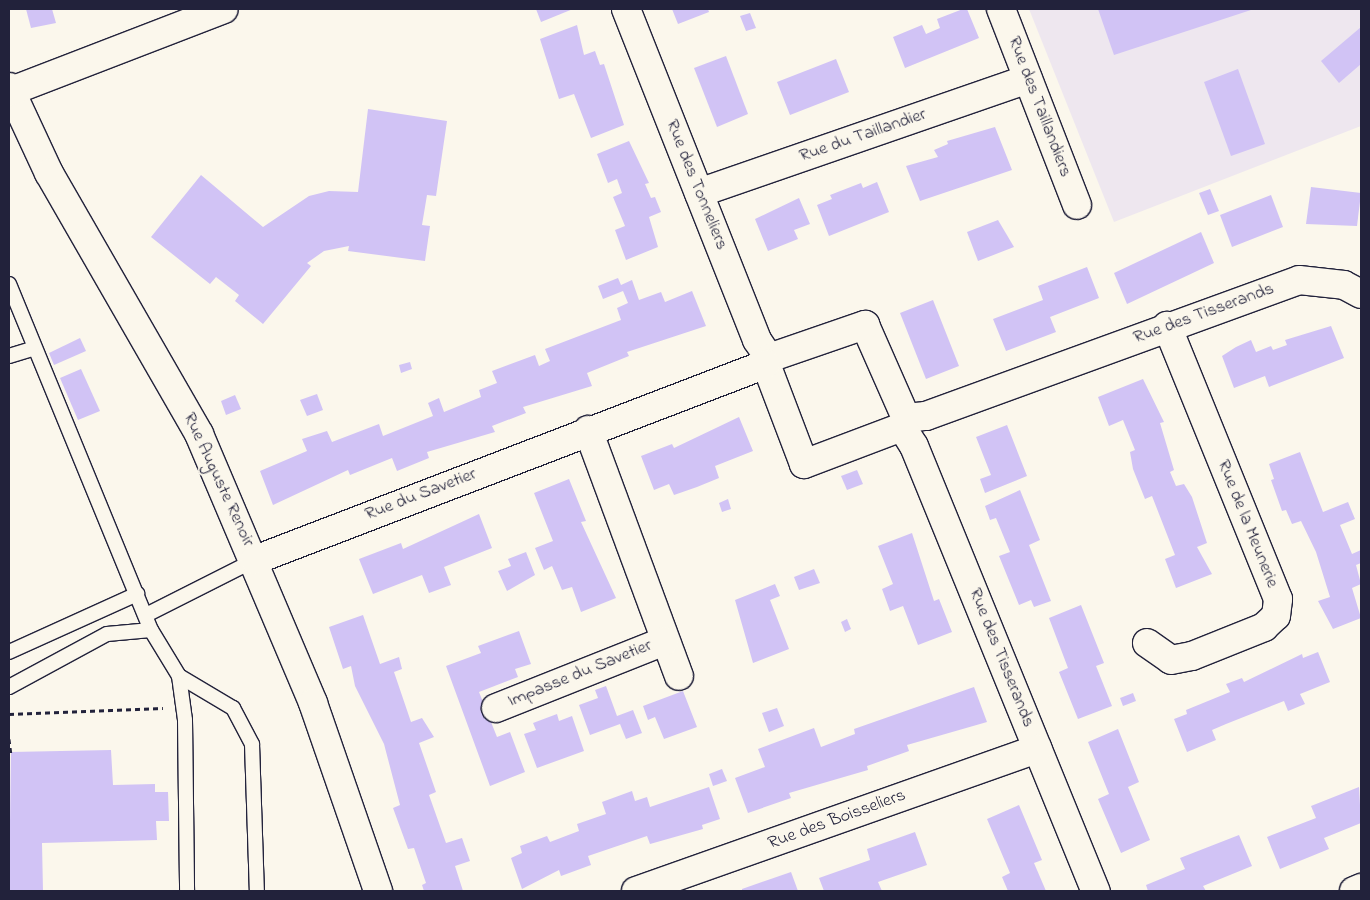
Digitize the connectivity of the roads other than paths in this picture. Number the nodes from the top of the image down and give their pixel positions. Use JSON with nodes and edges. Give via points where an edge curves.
{"nodes":[{"id":1,"x":224,"y":9,"type":"edge"},
{"id":2,"x":626,"y":9,"type":"edge"},
{"id":3,"x":1001,"y":9,"type":"edge"},
{"id":4,"x":1028,"y":79,"type":"junction"},
{"id":5,"x":9,"y":90,"type":"edge"},
{"id":6,"x":699,"y":193,"type":"junction"},
{"id":7,"x":1077,"y":205,"type":"dead end"},
{"id":8,"x":9,"y":284,"type":"edge"},
{"id":9,"x":1361,"y":294,"type":"edge"},
{"id":10,"x":1167,"y":326,"type":"junction"},
{"id":11,"x":32,"y":349,"type":"junction"},
{"id":12,"x":9,"y":356,"type":"edge"},
{"id":13,"x":767,"y":361,"type":"junction"},
{"id":14,"x":904,"y":422,"type":"junction"},
{"id":15,"x":588,"y":430,"type":"junction"},
{"id":16,"x":255,"y":560,"type":"junction"},
{"id":17,"x":137,"y":594,"type":"junction"},
{"id":18,"x":146,"y":614,"type":"junction"},
{"id":19,"x":151,"y":630,"type":"junction"},
{"id":20,"x":664,"y":641,"type":"junction"},
{"id":21,"x":1147,"y":644,"type":"dead end"},
{"id":22,"x":9,"y":652,"type":"edge"},
{"id":23,"x":179,"y":676,"type":"junction"},
{"id":24,"x":679,"y":676,"type":"dead end"},
{"id":25,"x":9,"y":686,"type":"edge"},
{"id":26,"x":496,"y":708,"type":"dead end"},
{"id":27,"x":1038,"y":749,"type":"junction"},
{"id":28,"x":1361,"y":888,"type":"edge"},
{"id":29,"x":188,"y":891,"type":"edge"},
{"id":30,"x":257,"y":891,"type":"edge"},
{"id":31,"x":378,"y":891,"type":"edge"},
{"id":32,"x":636,"y":891,"type":"edge"},
{"id":33,"x":1096,"y":891,"type":"edge"},
{"id":34,"x":1354,"y":891,"type":"edge"}],
"edges":[{"from":1,"to":5,"type":"street"},
{"from":2,"to":6,"type":"street","name":"Rue des Tonneliers"},
{"from":3,"to":4,"type":"street","name":"Rue des Taillandiers"},
{"from":4,"to":6,"type":"street","name":"Rue du Taillandier"},
{"from":4,"to":7,"type":"street","name":"Rue des Taillandiers"},
{"from":5,"to":16,"type":"street","name":"Rue Auguste Renoir","via":[[49,173],[199,434]]},
{"from":6,"to":13,"type":"street","name":"Rue des Tonneliers"},
{"from":8,"to":11,"type":"lane"},
{"from":9,"to":10,"type":"street","name":"Rue des Tisserands","via":[[1344,285],[1299,280]]},
{"from":10,"to":14,"type":"street","name":"Rue des Tisserands"},
{"from":10,"to":21,"type":"street","name":"Rue de la Meunerie","via":[[1278,599],[1276,616],[1264,627],[1192,656],[1171,660]]},
{"from":11,"to":12,"type":"lane"},
{"from":11,"to":17,"type":"lane"},
{"from":13,"to":14,"type":"street","name":"Rue du Savetier","via":[[865,325]]},
{"from":13,"to":14,"type":"street","name":"Rue des Tonneliers","via":[[804,464]]},
{"from":13,"to":15,"type":"street","name":"Rue du Savetier"},
{"from":14,"to":27,"type":"street","name":"Rue des Tisserands"},
{"from":15,"to":16,"type":"street","name":"Rue du Savetier"},
{"from":15,"to":20,"type":"street"},
{"from":16,"to":18,"type":"lane"},
{"from":16,"to":31,"type":"street","name":"Rue Auguste Renoir","via":[[313,703]]},
{"from":17,"to":18,"type":"lane"},
{"from":17,"to":22,"type":"lane"},
{"from":18,"to":19,"type":"lane"},
{"from":19,"to":23,"type":"lane"},
{"from":19,"to":25,"type":"lane","via":[[107,634]]},
{"from":20,"to":24,"type":"street"},
{"from":20,"to":26,"type":"street","name":"Impasse du Savetier"},
{"from":23,"to":29,"type":"lane","via":[[183,707]]},
{"from":23,"to":30,"type":"lane","via":[[232,708],[252,744]]},
{"from":27,"to":32,"type":"street","name":"Rue des Boisseliers"},
{"from":27,"to":33,"type":"street","name":"Rue des Tisserands"},
{"from":28,"to":34,"type":"street"}]}
